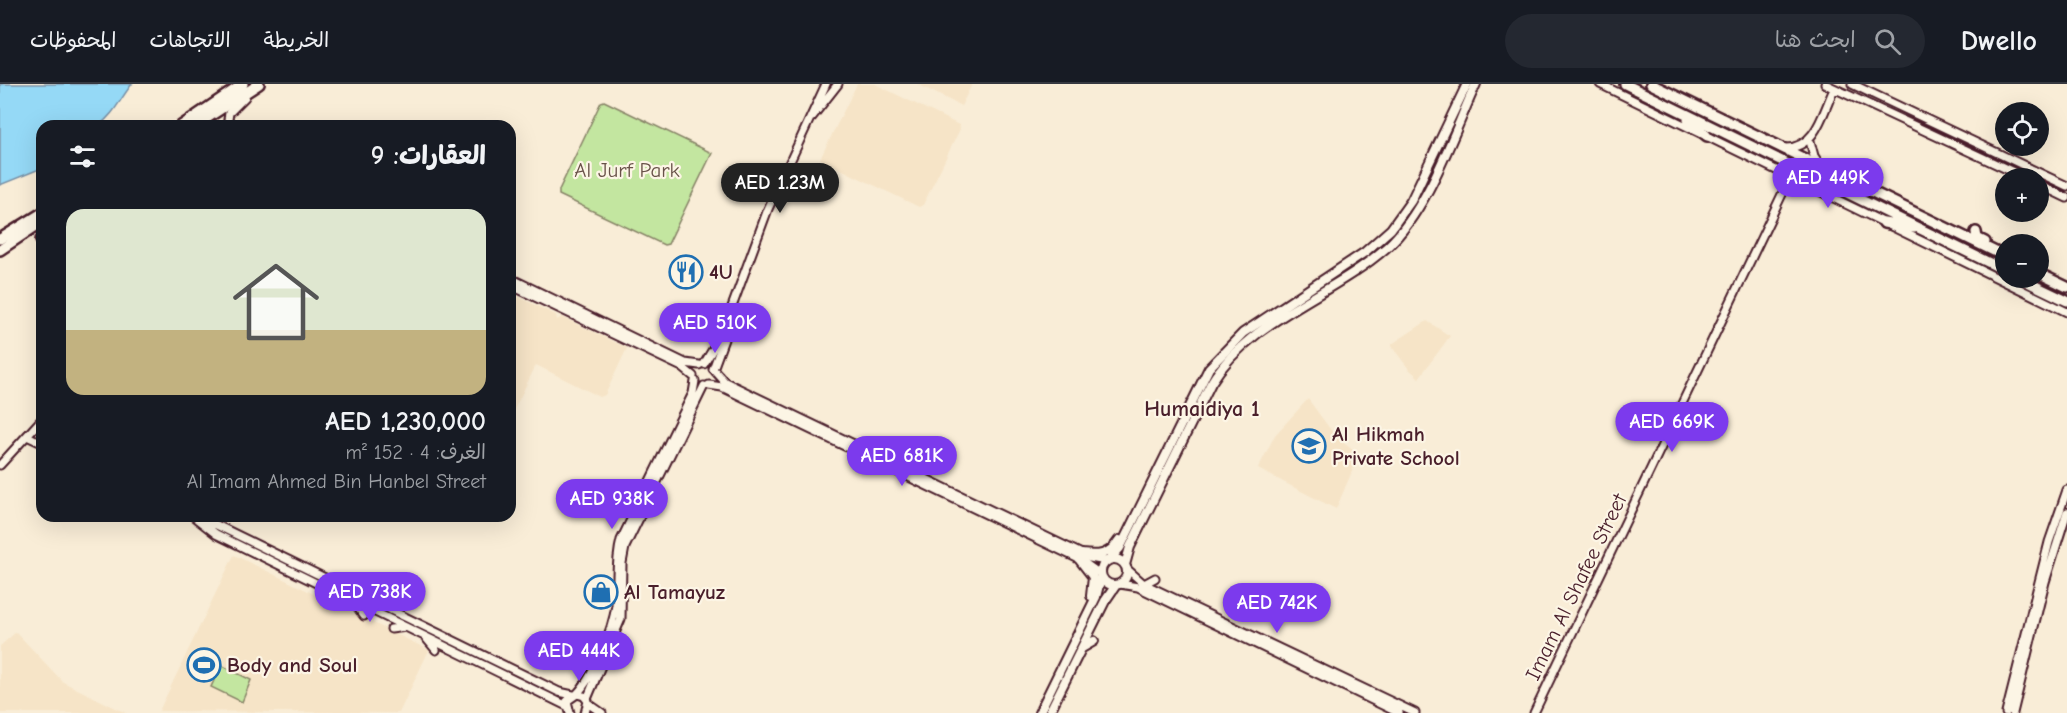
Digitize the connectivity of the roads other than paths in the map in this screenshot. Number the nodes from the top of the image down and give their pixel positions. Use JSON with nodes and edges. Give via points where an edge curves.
{"nodes":[{"id":1,"x":243,"y":84,"type":"edge"},
{"id":2,"x":259,"y":84,"type":"edge"},
{"id":3,"x":825,"y":84,"type":"edge"},
{"id":4,"x":838,"y":84,"type":"edge"},
{"id":5,"x":1467,"y":84,"type":"edge"},
{"id":6,"x":1476,"y":84,"type":"edge"},
{"id":7,"x":1600,"y":84,"type":"edge"},
{"id":8,"x":1625,"y":84,"type":"edge"},
{"id":9,"x":1651,"y":84,"type":"edge"},
{"id":10,"x":1825,"y":84,"type":"edge"},
{"id":11,"x":1855,"y":85,"type":"edge"},
{"id":12,"x":1834,"y":89,"type":"junction"},
{"id":13,"x":248,"y":93,"type":"junction"},
{"id":14,"x":1669,"y":106,"type":"junction"},
{"id":15,"x":1912,"y":113,"type":"junction"},
{"id":16,"x":190,"y":120,"type":"edge"},
{"id":17,"x":205,"y":120,"type":"edge"},
{"id":18,"x":228,"y":120,"type":"edge"},
{"id":19,"x":808,"y":121,"type":"junction"},
{"id":20,"x":1908,"y":123,"type":"junction"},
{"id":21,"x":1707,"y":136,"type":"junction"},
{"id":22,"x":1810,"y":141,"type":"junction"},
{"id":23,"x":1782,"y":148,"type":"junction"},
{"id":24,"x":2005,"y":168,"type":"edge"},
{"id":25,"x":1824,"y":169,"type":"junction"},
{"id":26,"x":1784,"y":174,"type":"junction"},
{"id":27,"x":1796,"y":180,"type":"junction"},
{"id":28,"x":1786,"y":186,"type":"junction"},
{"id":29,"x":2067,"y":186,"type":"edge"},
{"id":30,"x":2049,"y":189,"type":"edge"},
{"id":31,"x":2067,"y":198,"type":"edge"},
{"id":32,"x":1920,"y":215,"type":"junction"},
{"id":33,"x":36,"y":217,"type":"edge"},
{"id":34,"x":1953,"y":221,"type":"dead end"},
{"id":35,"x":1884,"y":223,"type":"junction"},
{"id":36,"x":36,"y":226,"type":"edge"},
{"id":37,"x":1925,"y":229,"type":"junction"},
{"id":38,"x":1976,"y":232,"type":"dead end"},
{"id":39,"x":0,"y":239,"type":"edge"},
{"id":40,"x":1995,"y":247,"type":"edge"},
{"id":41,"x":0,"y":250,"type":"edge"},
{"id":42,"x":1995,"y":252,"type":"edge"},
{"id":43,"x":1995,"y":265,"type":"edge"},
{"id":44,"x":2049,"y":276,"type":"edge"},
{"id":45,"x":2049,"y":278,"type":"edge"},
{"id":46,"x":516,"y":281,"type":"edge"},
{"id":47,"x":2067,"y":281,"type":"edge"},
{"id":48,"x":2067,"y":287,"type":"edge"},
{"id":49,"x":516,"y":288,"type":"edge"},
{"id":50,"x":2040,"y":288,"type":"edge"},
{"id":51,"x":2067,"y":301,"type":"edge"},
{"id":52,"x":735,"y":303,"type":"junction"},
{"id":53,"x":2067,"y":312,"type":"edge"},
{"id":54,"x":702,"y":364,"type":"junction"},
{"id":55,"x":714,"y":370,"type":"junction"},
{"id":56,"x":694,"y":379,"type":"junction"},
{"id":57,"x":707,"y":385,"type":"junction"},
{"id":58,"x":36,"y":426,"type":"edge"},
{"id":59,"x":27,"y":436,"type":"junction"},
{"id":60,"x":36,"y":440,"type":"edge"},
{"id":61,"x":0,"y":465,"type":"edge"},
{"id":62,"x":2067,"y":490,"type":"edge"},
{"id":63,"x":2067,"y":512,"type":"edge"},
{"id":64,"x":203,"y":522,"type":"edge"},
{"id":65,"x":207,"y":522,"type":"edge"},
{"id":66,"x":1131,"y":522,"type":"junction"},
{"id":67,"x":224,"y":534,"type":"junction"},
{"id":68,"x":1080,"y":556,"type":"junction"},
{"id":69,"x":1108,"y":560,"type":"junction"},
{"id":70,"x":1126,"y":567,"type":"junction"},
{"id":71,"x":1101,"y":575,"type":"junction"},
{"id":72,"x":1155,"y":578,"type":"dead end"},
{"id":73,"x":1118,"y":584,"type":"junction"},
{"id":74,"x":1144,"y":584,"type":"junction"},
{"id":75,"x":340,"y":595,"type":"junction"},
{"id":76,"x":326,"y":598,"type":"dead end"},
{"id":77,"x":354,"y":602,"type":"junction"},
{"id":78,"x":364,"y":616,"type":"dead end"},
{"id":79,"x":1085,"y":620,"type":"junction"},
{"id":80,"x":407,"y":627,"type":"junction"},
{"id":81,"x":391,"y":629,"type":"dead end"},
{"id":82,"x":425,"y":636,"type":"junction"},
{"id":83,"x":1095,"y":641,"type":"dead end"},
{"id":84,"x":1081,"y":649,"type":"junction"},
{"id":85,"x":436,"y":650,"type":"dead end"},
{"id":86,"x":1073,"y":663,"type":"junction"},
{"id":87,"x":1076,"y":677,"type":"dead end"},
{"id":88,"x":1054,"y":681,"type":"junction"},
{"id":89,"x":1045,"y":685,"type":"dead end"},
{"id":90,"x":544,"y":693,"type":"junction"},
{"id":91,"x":575,"y":695,"type":"junction"},
{"id":92,"x":531,"y":696,"type":"dead end"},
{"id":93,"x":588,"y":702,"type":"junction"},
{"id":94,"x":569,"y":711,"type":"edge"},
{"id":95,"x":1535,"y":712,"type":"edge"},
{"id":96,"x":585,"y":713,"type":"edge"},
{"id":97,"x":602,"y":713,"type":"edge"},
{"id":98,"x":1039,"y":713,"type":"edge"},
{"id":99,"x":1049,"y":713,"type":"edge"},
{"id":100,"x":1399,"y":713,"type":"edge"},
{"id":101,"x":1415,"y":713,"type":"edge"},
{"id":102,"x":2006,"y":713,"type":"edge"},
{"id":103,"x":2013,"y":713,"type":"edge"}],
"edges":[{"from":1,"to":16,"type":"highway"},
{"from":2,"to":13,"type":"highway"},
{"from":3,"to":19,"type":"street"},
{"from":4,"to":19,"type":"street"},
{"from":5,"to":66,"type":"main road","via":[[1411,201],[1391,229],[1365,252],[1243,333],[1215,359],[1197,387]]},
{"from":6,"to":70,"type":"main road","via":[[1420,206],[1398,236],[1372,259],[1246,342],[1221,368],[1130,547]]},
{"from":7,"to":21,"type":"street"},
{"from":8,"to":14,"type":"highway"},
{"from":9,"to":23,"type":"highway"},
{"from":10,"to":12,"type":"street"},
{"from":11,"to":15,"type":"street"},
{"from":12,"to":20,"type":"street"},
{"from":12,"to":22,"type":"street"},
{"from":13,"to":17,"type":"highway"},
{"from":13,"to":18,"type":"street","via":[[229,113]]},
{"from":14,"to":21,"type":"highway"},
{"from":14,"to":37,"type":"highway"},
{"from":15,"to":20,"type":"street"},
{"from":15,"to":29,"type":"street"},
{"from":19,"to":52,"type":"street","via":[[768,209]]},
{"from":20,"to":24,"type":"street"},
{"from":21,"to":26,"type":"street"},
{"from":22,"to":23,"type":"street"},
{"from":22,"to":25,"type":"street","via":[[1814,156]]},
{"from":23,"to":25,"type":"highway"},
{"from":25,"to":32,"type":"highway"},
{"from":26,"to":27,"type":"street"},
{"from":26,"to":28,"type":"street"},
{"from":27,"to":28,"type":"street"},
{"from":27,"to":35,"type":"street"},
{"from":28,"to":95,"type":"street","name":"Imam Al Shafee Street"},
{"from":30,"to":31,"type":"street"},
{"from":32,"to":34,"type":"highway","via":[[1947,223]]},
{"from":32,"to":42,"type":"highway"},
{"from":33,"to":39,"type":"highway"},
{"from":35,"to":37,"type":"highway"},
{"from":35,"to":53,"type":"street"},
{"from":36,"to":41,"type":"highway"},
{"from":37,"to":43,"type":"highway"},
{"from":38,"to":40,"type":"highway","via":[[1977,238]]},
{"from":44,"to":47,"type":"highway"},
{"from":45,"to":48,"type":"highway"},
{"from":46,"to":54,"type":"street","via":[[685,363]]},
{"from":49,"to":56,"type":"street","via":[[682,367]]},
{"from":50,"to":51,"type":"highway"},
{"from":52,"to":54,"type":"street","via":[[712,354]]},
{"from":52,"to":55,"type":"street"},
{"from":54,"to":55,"type":"street"},
{"from":54,"to":56,"type":"street"},
{"from":55,"to":57,"type":"street","via":[[715,379]]},
{"from":55,"to":68,"type":"street","via":[[725,382]]},
{"from":56,"to":57,"type":"street"},
{"from":56,"to":91,"type":"street","via":[[693,393],[621,540],[612,623]]},
{"from":57,"to":68,"type":"street","via":[[722,387]]},
{"from":57,"to":93,"type":"street","via":[[625,547],[621,619]]},
{"from":58,"to":59,"type":"street"},
{"from":59,"to":60,"type":"street"},
{"from":59,"to":61,"type":"street"},
{"from":62,"to":102,"type":"street","via":[[2049,542]]},
{"from":63,"to":103,"type":"street","via":[[2045,582]]},
{"from":64,"to":67,"type":"street"},
{"from":65,"to":67,"type":"street"},
{"from":66,"to":68,"type":"main road","via":[[1110,552]]},
{"from":66,"to":69,"type":"main road","via":[[1120,548]]},
{"from":67,"to":75,"type":"street"},
{"from":67,"to":91,"type":"street","via":[[560,692]]},
{"from":68,"to":69,"type":"street"},
{"from":68,"to":71,"type":"street"},
{"from":68,"to":79,"type":"main road","via":[[1094,581]]},
{"from":69,"to":70,"type":"main road","via":[[1119,560]]},
{"from":69,"to":71,"type":"main road"},
{"from":70,"to":73,"type":"main road","via":[[1126,578]]},
{"from":70,"to":74,"type":"street"},
{"from":71,"to":73,"type":"main road","via":[[1107,584]]},
{"from":71,"to":79,"type":"main road","via":[[1098,593]]},
{"from":72,"to":74,"type":"street"},
{"from":73,"to":84,"type":"main road","via":[[1106,598]]},
{"from":73,"to":100,"type":"street","via":[[1138,587]]},
{"from":74,"to":101,"type":"street"},
{"from":75,"to":76,"type":"street"},
{"from":75,"to":77,"type":"street"},
{"from":77,"to":78,"type":"street"},
{"from":77,"to":80,"type":"street"},
{"from":79,"to":88,"type":"main road"},
{"from":80,"to":81,"type":"street"},
{"from":80,"to":82,"type":"street"},
{"from":82,"to":85,"type":"street"},
{"from":82,"to":90,"type":"street"},
{"from":83,"to":84,"type":"main road"},
{"from":84,"to":86,"type":"main road"},
{"from":86,"to":87,"type":"main road"},
{"from":86,"to":99,"type":"main road"},
{"from":88,"to":89,"type":"main road"},
{"from":88,"to":98,"type":"main road"},
{"from":90,"to":92,"type":"street"},
{"from":90,"to":94,"type":"street"},
{"from":91,"to":93,"type":"street"},
{"from":91,"to":94,"type":"street"},
{"from":93,"to":96,"type":"street"},
{"from":93,"to":97,"type":"street"}]}
